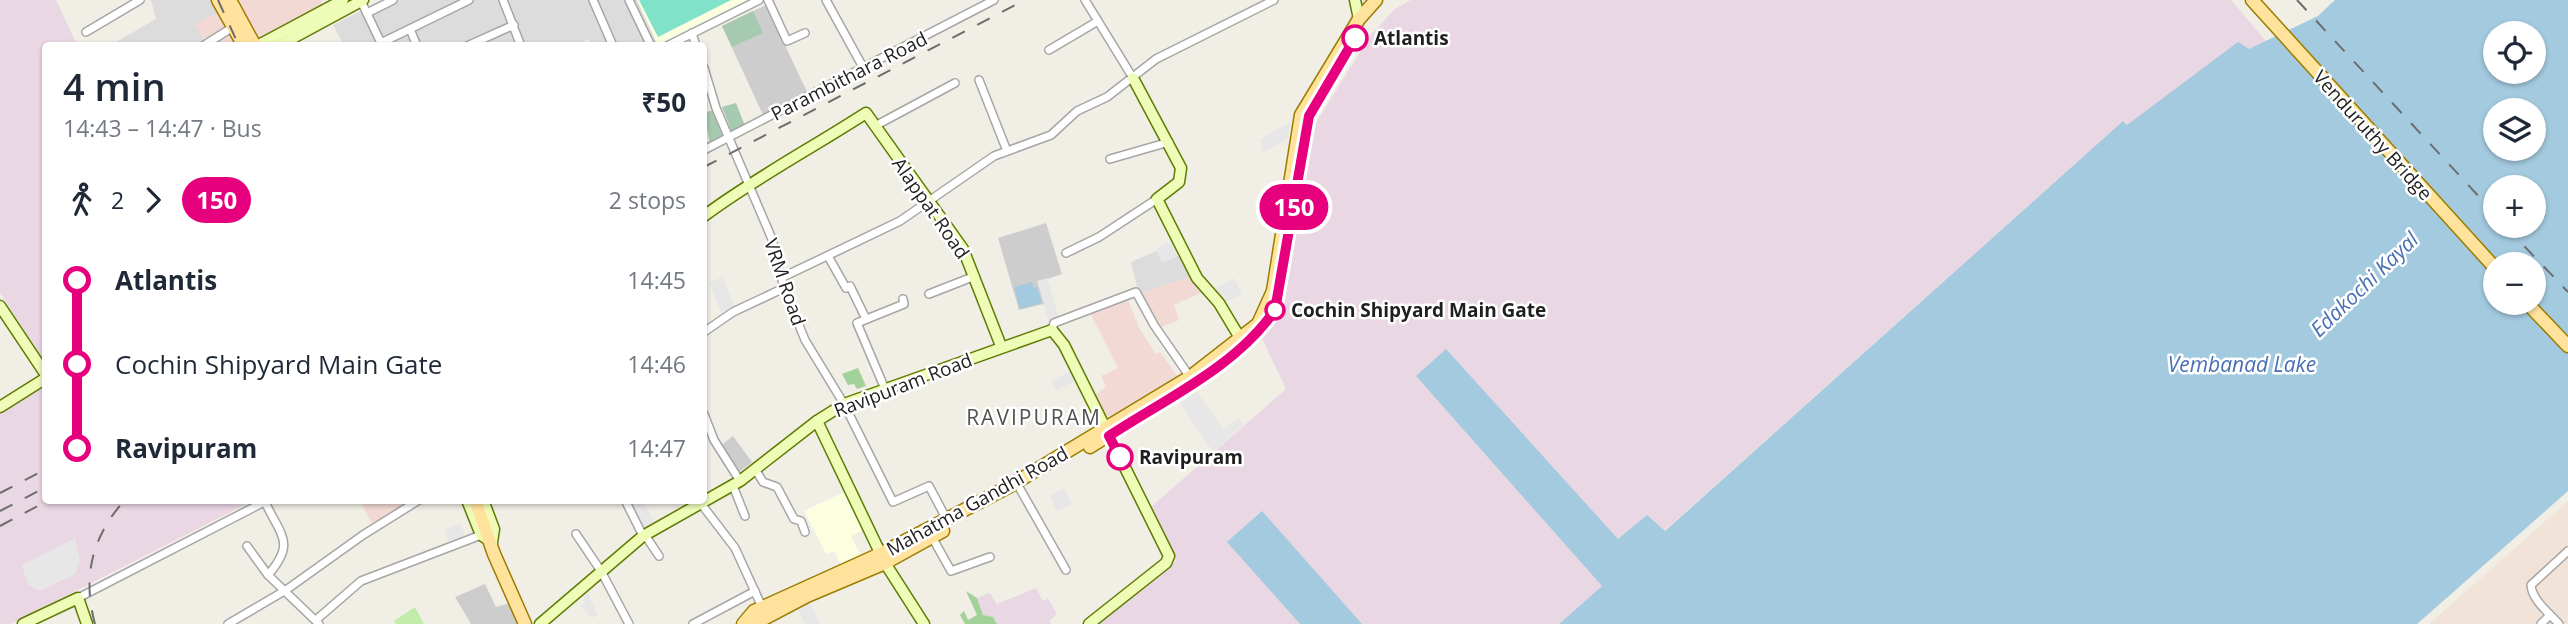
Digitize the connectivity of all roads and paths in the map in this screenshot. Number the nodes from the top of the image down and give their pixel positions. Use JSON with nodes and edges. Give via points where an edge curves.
{"nodes":[{"id":1,"x":140,"y":0,"type":"edge"},
{"id":2,"x":218,"y":0,"type":"edge"},
{"id":3,"x":362,"y":0,"type":"edge"},
{"id":4,"x":393,"y":0,"type":"edge"},
{"id":5,"x":469,"y":0,"type":"edge"},
{"id":6,"x":503,"y":0,"type":"edge"},
{"id":7,"x":593,"y":0,"type":"edge"},
{"id":8,"x":629,"y":0,"type":"edge"},
{"id":9,"x":759,"y":0,"type":"edge"},
{"id":10,"x":768,"y":0,"type":"edge"},
{"id":11,"x":826,"y":0,"type":"edge"},
{"id":12,"x":995,"y":0,"type":"edge"},
{"id":13,"x":1085,"y":0,"type":"edge"},
{"id":14,"x":1273,"y":0,"type":"edge"},
{"id":15,"x":1355,"y":0,"type":"edge"},
{"id":16,"x":1376,"y":0,"type":"edge"},
{"id":17,"x":1387,"y":0,"type":"edge"},
{"id":18,"x":2252,"y":0,"type":"edge"},
{"id":19,"x":234,"y":1,"type":"edge"},
{"id":20,"x":336,"y":5,"type":"edge"},
{"id":21,"x":367,"y":13,"type":"junction"},
{"id":22,"x":1362,"y":20,"type":"junction"},
{"id":23,"x":1098,"y":21,"type":"junction"},
{"id":24,"x":514,"y":25,"type":"junction"},
{"id":25,"x":233,"y":27,"type":"junction"},
{"id":26,"x":410,"y":29,"type":"junction"},
{"id":27,"x":86,"y":32,"type":"dead end"},
{"id":28,"x":692,"y":33,"type":"junction"},
{"id":29,"x":805,"y":33,"type":"dead end"},
{"id":30,"x":209,"y":42,"type":"edge"},
{"id":31,"x":242,"y":42,"type":"edge"},
{"id":32,"x":254,"y":42,"type":"edge"},
{"id":33,"x":264,"y":42,"type":"edge"},
{"id":34,"x":284,"y":42,"type":"edge"},
{"id":35,"x":381,"y":42,"type":"edge"},
{"id":36,"x":386,"y":42,"type":"edge"},
{"id":37,"x":415,"y":42,"type":"edge"},
{"id":38,"x":476,"y":42,"type":"edge"},
{"id":39,"x":520,"y":42,"type":"edge"},
{"id":40,"x":611,"y":42,"type":"edge"},
{"id":41,"x":649,"y":42,"type":"edge"},
{"id":42,"x":675,"y":42,"type":"edge"},
{"id":43,"x":695,"y":42,"type":"edge"},
{"id":44,"x":1049,"y":50,"type":"dead end"},
{"id":45,"x":864,"y":69,"type":"junction"},
{"id":46,"x":707,"y":76,"type":"edge"},
{"id":47,"x":1133,"y":78,"type":"junction"},
{"id":48,"x":979,"y":80,"type":"dead end"},
{"id":49,"x":955,"y":83,"type":"dead end"},
{"id":50,"x":875,"y":126,"type":"junction"},
{"id":51,"x":729,"y":137,"type":"junction"},
{"id":52,"x":1169,"y":141,"type":"junction"},
{"id":53,"x":707,"y":148,"type":"edge"},
{"id":54,"x":1007,"y":151,"type":"junction"},
{"id":55,"x":1110,"y":159,"type":"dead end"},
{"id":56,"x":748,"y":183,"type":"junction"},
{"id":57,"x":1157,"y":199,"type":"junction"},
{"id":58,"x":927,"y":201,"type":"junction"},
{"id":59,"x":707,"y":214,"type":"edge"},
{"id":60,"x":1066,"y":253,"type":"dead end"},
{"id":61,"x":2483,"y":255,"type":"edge"},
{"id":62,"x":828,"y":256,"type":"junction"},
{"id":63,"x":783,"y":276,"type":"junction"},
{"id":64,"x":975,"y":276,"type":"junction"},
{"id":65,"x":784,"y":288,"type":"junction"},
{"id":66,"x":929,"y":294,"type":"dead end"},
{"id":67,"x":904,"y":302,"type":"dead end"},
{"id":68,"x":0,"y":306,"type":"edge"},
{"id":69,"x":1272,"y":308,"type":"junction"},
{"id":70,"x":2538,"y":315,"type":"edge"},
{"id":71,"x":866,"y":320,"type":"junction"},
{"id":72,"x":707,"y":330,"type":"edge"},
{"id":73,"x":1052,"y":330,"type":"junction"},
{"id":74,"x":1240,"y":338,"type":"junction"},
{"id":75,"x":1001,"y":346,"type":"junction"},
{"id":76,"x":2568,"y":346,"type":"edge"},
{"id":77,"x":42,"y":370,"type":"edge"},
{"id":78,"x":1190,"y":377,"type":"junction"},
{"id":79,"x":42,"y":379,"type":"edge"},
{"id":80,"x":885,"y":389,"type":"junction"},
{"id":81,"x":844,"y":404,"type":"junction"},
{"id":82,"x":0,"y":407,"type":"edge"},
{"id":83,"x":817,"y":421,"type":"junction"},
{"id":84,"x":707,"y":422,"type":"edge"},
{"id":85,"x":1107,"y":433,"type":"junction"},
{"id":86,"x":755,"y":469,"type":"junction"},
{"id":87,"x":736,"y":484,"type":"junction"},
{"id":88,"x":1020,"y":489,"type":"junction"},
{"id":89,"x":707,"y":502,"type":"edge"},
{"id":90,"x":260,"y":504,"type":"edge"},
{"id":91,"x":267,"y":504,"type":"edge"},
{"id":92,"x":413,"y":504,"type":"edge"},
{"id":93,"x":469,"y":504,"type":"edge"},
{"id":94,"x":476,"y":504,"type":"edge"},
{"id":95,"x":485,"y":504,"type":"edge"},
{"id":96,"x":627,"y":504,"type":"edge"},
{"id":97,"x":702,"y":505,"type":"joint"},
{"id":98,"x":745,"y":516,"type":"dead end"},
{"id":99,"x":947,"y":520,"type":"junction"},
{"id":100,"x":805,"y":532,"type":"dead end"},
{"id":101,"x":576,"y":534,"type":"dead end"},
{"id":102,"x":644,"y":536,"type":"junction"},
{"id":103,"x":932,"y":537,"type":"junction"},
{"id":104,"x":486,"y":539,"type":"junction"},
{"id":105,"x":247,"y":547,"type":"dead end"},
{"id":106,"x":2568,"y":551,"type":"edge"},
{"id":107,"x":659,"y":556,"type":"dead end"},
{"id":108,"x":990,"y":557,"type":"dead end"},
{"id":109,"x":883,"y":559,"type":"junction"},
{"id":110,"x":1066,"y":570,"type":"dead end"},
{"id":111,"x":601,"y":571,"type":"junction"},
{"id":112,"x":268,"y":575,"type":"junction"},
{"id":113,"x":286,"y":590,"type":"junction"},
{"id":114,"x":755,"y":591,"type":"junction"},
{"id":115,"x":78,"y":598,"type":"junction"},
{"id":116,"x":2550,"y":615,"type":"junction"},
{"id":117,"x":759,"y":619,"type":"edge"},
{"id":118,"x":318,"y":622,"type":"edge"},
{"id":119,"x":23,"y":624,"type":"edge"},
{"id":120,"x":87,"y":624,"type":"edge"},
{"id":121,"x":228,"y":624,"type":"edge"},
{"id":122,"x":525,"y":624,"type":"edge"},
{"id":123,"x":532,"y":624,"type":"edge"},
{"id":124,"x":540,"y":624,"type":"edge"},
{"id":125,"x":629,"y":624,"type":"edge"},
{"id":126,"x":693,"y":624,"type":"edge"},
{"id":127,"x":743,"y":624,"type":"edge"},
{"id":128,"x":924,"y":624,"type":"edge"},
{"id":129,"x":1089,"y":624,"type":"edge"},
{"id":130,"x":2541,"y":624,"type":"edge"},
{"id":131,"x":2559,"y":624,"type":"edge"}],
"edges":[{"from":1,"to":27,"type":"street"},
{"from":2,"to":25,"type":"main road"},
{"from":3,"to":20,"type":"street"},
{"from":3,"to":21,"type":"street"},
{"from":4,"to":21,"type":"street"},
{"from":5,"to":26,"type":"street"},
{"from":6,"to":24,"type":"street"},
{"from":7,"to":40,"type":"street"},
{"from":8,"to":41,"type":"street"},
{"from":9,"to":28,"type":"street"},
{"from":10,"to":29,"type":"street","via":[[787,41]]},
{"from":11,"to":45,"type":"street"},
{"from":12,"to":45,"type":"street","name":"Parambithara Road"},
{"from":13,"to":23,"type":"street"},
{"from":14,"to":47,"type":"street","via":[[1180,46]]},
{"from":15,"to":22,"type":"street"},
{"from":16,"to":22,"type":"main road","name":"Mahatma Gandhi Road"},
{"from":17,"to":22,"type":"main road","name":"Mahatma Gandhi Road"},
{"from":18,"to":61,"type":"main road","name":"Venduruthy Bridge"},
{"from":19,"to":32,"type":"main road"},
{"from":20,"to":33,"type":"street"},
{"from":20,"to":34,"type":"street"},
{"from":21,"to":35,"type":"street"},
{"from":22,"to":69,"type":"main road","name":"Mahatma Gandhi Road","via":[[1309,116]]},
{"from":23,"to":44,"type":"street"},
{"from":23,"to":47,"type":"street"},
{"from":24,"to":38,"type":"street"},
{"from":24,"to":39,"type":"street"},
{"from":25,"to":30,"type":"street"},
{"from":25,"to":31,"type":"main road"},
{"from":26,"to":36,"type":"street"},
{"from":26,"to":37,"type":"street"},
{"from":28,"to":42,"type":"street"},
{"from":28,"to":43,"type":"street"},
{"from":45,"to":51,"type":"street","name":"Parambithara Road"},
{"from":46,"to":51,"type":"street","name":"VRM Road"},
{"from":47,"to":52,"type":"street"},
{"from":47,"to":54,"type":"street","via":[[1077,111],[1051,135]]},
{"from":48,"to":54,"type":"street"},
{"from":49,"to":50,"type":"street"},
{"from":50,"to":56,"type":"street","name":"Alappat Road","via":[[866,113]]},
{"from":50,"to":58,"type":"street","name":"Alappat Road"},
{"from":51,"to":53,"type":"street","name":"Parambithara Road"},
{"from":51,"to":56,"type":"street","name":"VRM Road"},
{"from":52,"to":55,"type":"street"},
{"from":52,"to":57,"type":"street","via":[[1182,175]]},
{"from":54,"to":58,"type":"street"},
{"from":56,"to":59,"type":"street"},
{"from":56,"to":63,"type":"street","name":"VRM Road"},
{"from":57,"to":60,"type":"street"},
{"from":57,"to":74,"type":"street","via":[[1198,278]]},
{"from":58,"to":62,"type":"street","via":[[900,221]]},
{"from":58,"to":64,"type":"street","name":"Alappat Road","via":[[963,249]]},
{"from":62,"to":63,"type":"street"},
{"from":62,"to":71,"type":"street","via":[[846,288],[850,286]]},
{"from":63,"to":65,"type":"street","name":"VRM Road"},
{"from":64,"to":66,"type":"street"},
{"from":64,"to":75,"type":"street","name":"Alappat Road"},
{"from":65,"to":72,"type":"street"},
{"from":65,"to":81,"type":"street","name":"VRM Road","via":[[805,340]]},
{"from":67,"to":71,"type":"street"},
{"from":68,"to":77,"type":"street"},
{"from":69,"to":74,"type":"main road","name":"Mahatma Gandhi Road"},
{"from":69,"to":85,"type":"main road","name":"Mahatma Gandhi Road","via":[[1262,329],[1241,348]]},
{"from":70,"to":76,"type":"main road"},
{"from":71,"to":80,"type":"street","via":[[857,323]]},
{"from":73,"to":75,"type":"street","name":"Ravipuram Road"},
{"from":73,"to":78,"type":"street","via":[[1054,323],[1136,292]]},
{"from":73,"to":85,"type":"street","via":[[1064,345]]},
{"from":74,"to":78,"type":"main road","name":"Mahatma Gandhi Road"},
{"from":75,"to":80,"type":"street","name":"Ravipuram Road"},
{"from":78,"to":85,"type":"main road","name":"Mahatma Gandhi Road"},
{"from":79,"to":82,"type":"street"},
{"from":80,"to":81,"type":"street","name":"Ravipuram Road"},
{"from":81,"to":83,"type":"street","name":"Ravipuram Road"},
{"from":81,"to":99,"type":"street","name":"VRM Road","via":[[892,502],[929,486]]},
{"from":83,"to":86,"type":"street","name":"Ravipuram Road"},
{"from":83,"to":109,"type":"street"},
{"from":84,"to":87,"type":"street"},
{"from":85,"to":88,"type":"main road","name":"Mahatma Gandhi Road"},
{"from":85,"to":99,"type":"main road","name":"Mahatma Gandhi Road"},
{"from":85,"to":129,"type":"street","via":[[1169,556]]},
{"from":86,"to":87,"type":"street","name":"Ravipuram Road"},
{"from":86,"to":100,"type":"street","via":[[763,482],[777,487]]},
{"from":87,"to":89,"type":"street","name":"Ravipuram Road"},
{"from":87,"to":98,"type":"street"},
{"from":88,"to":103,"type":"main road","name":"Mahatma Gandhi Road"},
{"from":88,"to":110,"type":"street"},
{"from":90,"to":115,"type":"street"},
{"from":91,"to":112,"type":"street","via":[[286,545],[283,558]]},
{"from":92,"to":113,"type":"street"},
{"from":93,"to":104,"type":"street"},
{"from":94,"to":104,"type":"main road"},
{"from":95,"to":104,"type":"street","via":[[494,529]]},
{"from":96,"to":102,"type":"street"},
{"from":97,"to":102,"type":"street","name":"Ravipuram Road"},
{"from":97,"to":114,"type":"street","via":[[735,548]]},
{"from":99,"to":109,"type":"main road","name":"Mahatma Gandhi Road"},
{"from":101,"to":111,"type":"street"},
{"from":102,"to":107,"type":"street"},
{"from":102,"to":111,"type":"street","name":"Ravipuram Road"},
{"from":103,"to":108,"type":"street","via":[[951,570]]},
{"from":103,"to":109,"type":"main road","name":"Mahatma Gandhi Road"},
{"from":104,"to":118,"type":"street","via":[[361,582]]},
{"from":104,"to":122,"type":"main road"},
{"from":104,"to":123,"type":"main road","via":[[500,551]]},
{"from":105,"to":112,"type":"street"},
{"from":106,"to":116,"type":"street","via":[[2531,584],[2531,592]]},
{"from":109,"to":117,"type":"main road","name":"Mahatma Gandhi Road"},
{"from":109,"to":128,"type":"street"},
{"from":111,"to":124,"type":"street","name":"Ravipuram Road"},
{"from":111,"to":125,"type":"street"},
{"from":112,"to":113,"type":"street"},
{"from":113,"to":118,"type":"street"},
{"from":113,"to":121,"type":"street"},
{"from":114,"to":117,"type":"street"},
{"from":114,"to":126,"type":"street"},
{"from":115,"to":119,"type":"street"},
{"from":115,"to":120,"type":"street"},
{"from":116,"to":130,"type":"street"},
{"from":116,"to":131,"type":"street"},
{"from":117,"to":127,"type":"main road","name":"Mahatma Gandhi Road"}]}
